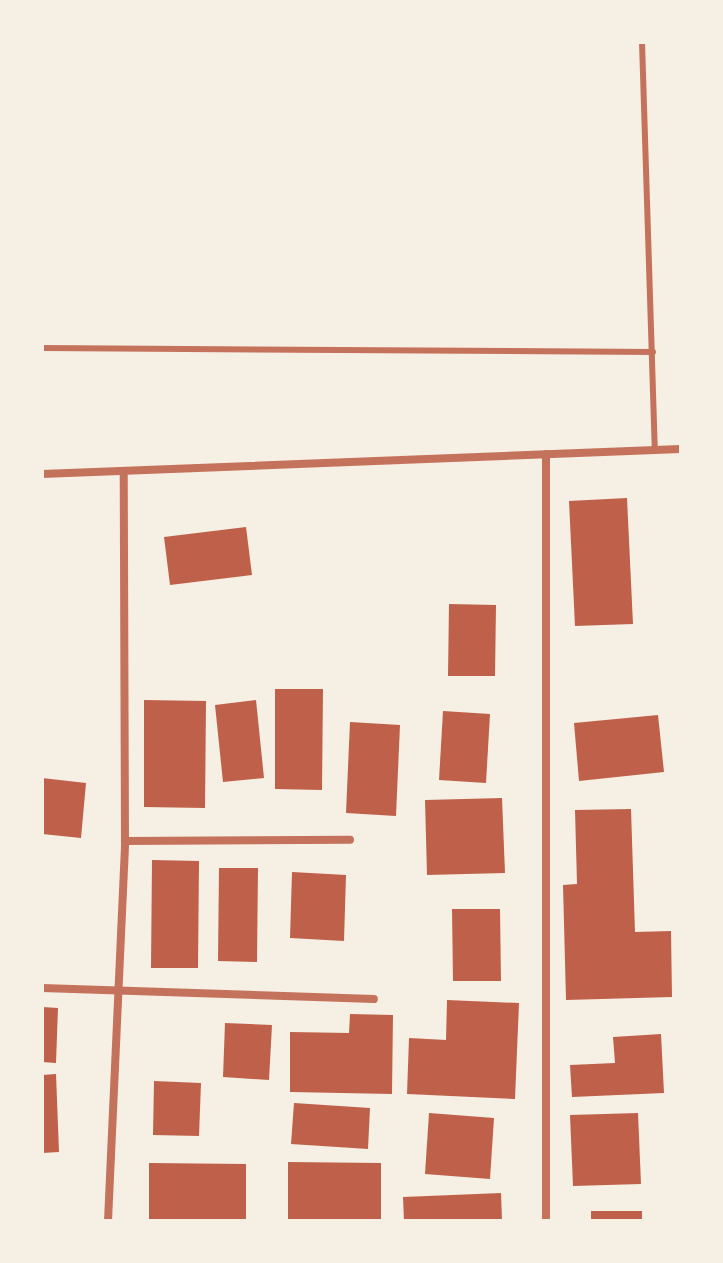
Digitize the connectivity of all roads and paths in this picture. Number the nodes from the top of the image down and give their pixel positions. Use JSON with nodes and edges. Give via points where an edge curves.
{"nodes":[{"id":1,"x":642,"y":42,"type":"edge"},
{"id":2,"x":42,"y":348,"type":"edge"},
{"id":3,"x":653,"y":352,"type":"junction"},
{"id":4,"x":681,"y":449,"type":"edge"},
{"id":5,"x":655,"y":450,"type":"junction"},
{"id":6,"x":546,"y":454,"type":"junction"},
{"id":7,"x":42,"y":474,"type":"edge"},
{"id":8,"x":124,"y":475,"type":"junction"},
{"id":9,"x":350,"y":840,"type":"dead end"},
{"id":10,"x":125,"y":841,"type":"junction"},
{"id":11,"x":42,"y":988,"type":"edge"},
{"id":12,"x":118,"y":991,"type":"junction"},
{"id":13,"x":374,"y":999,"type":"dead end"},
{"id":14,"x":108,"y":1221,"type":"edge"},
{"id":15,"x":546,"y":1221,"type":"edge"}],
"edges":[{"from":1,"to":3,"type":"lane"},
{"from":2,"to":3,"type":"lane"},
{"from":3,"to":5,"type":"lane"},
{"from":4,"to":5,"type":"street"},
{"from":5,"to":6,"type":"street"},
{"from":6,"to":8,"type":"street"},
{"from":6,"to":15,"type":"street"},
{"from":7,"to":8,"type":"street"},
{"from":8,"to":10,"type":"street"},
{"from":9,"to":10,"type":"street"},
{"from":10,"to":12,"type":"street"},
{"from":11,"to":12,"type":"street"},
{"from":12,"to":13,"type":"street"},
{"from":12,"to":14,"type":"street"}]}
